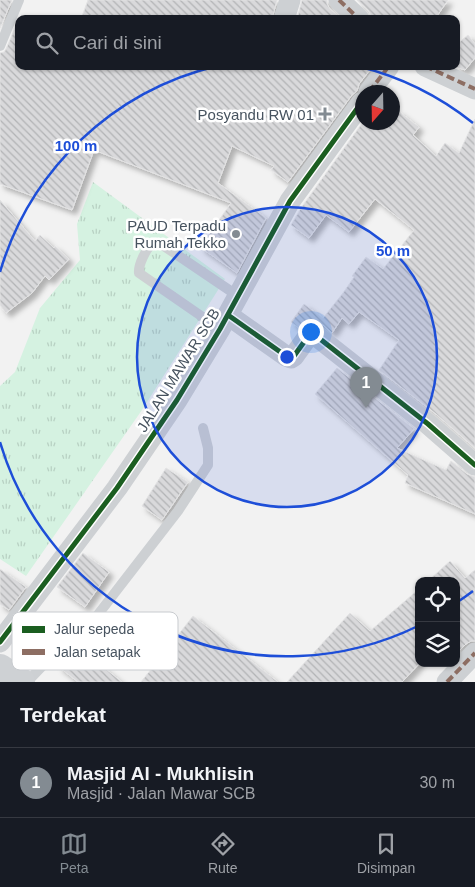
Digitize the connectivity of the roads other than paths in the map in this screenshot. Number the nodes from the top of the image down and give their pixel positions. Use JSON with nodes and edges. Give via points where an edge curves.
{"nodes":[{"id":1,"x":19,"y":0,"type":"edge"},
{"id":2,"x":290,"y":0,"type":"edge"},
{"id":3,"x":339,"y":0,"type":"edge"},
{"id":4,"x":285,"y":15,"type":"edge"},
{"id":5,"x":355,"y":15,"type":"edge"},
{"id":6,"x":0,"y":46,"type":"edge"},
{"id":7,"x":386,"y":70,"type":"edge"},
{"id":8,"x":434,"y":70,"type":"edge"},
{"id":9,"x":375,"y":85,"type":"edge"},
{"id":10,"x":475,"y":89,"type":"edge"},
{"id":11,"x":355,"y":112,"type":"edge"},
{"id":12,"x":238,"y":296,"type":"junction"},
{"id":13,"x":224,"y":322,"type":"junction"},
{"id":14,"x":203,"y":428,"type":"dead end"},
{"id":15,"x":475,"y":465,"type":"edge"},
{"id":16,"x":23,"y":612,"type":"edge"},
{"id":17,"x":100,"y":612,"type":"edge"},
{"id":18,"x":12,"y":626,"type":"edge"},
{"id":19,"x":0,"y":642,"type":"edge"},
{"id":20,"x":475,"y":653,"type":"edge"},
{"id":21,"x":0,"y":668,"type":"edge"},
{"id":22,"x":39,"y":670,"type":"edge"},
{"id":23,"x":22,"y":682,"type":"edge"},
{"id":24,"x":27,"y":682,"type":"edge"},
{"id":25,"x":447,"y":682,"type":"edge"}],
"edges":[{"from":1,"to":6,"type":"lane"},
{"from":2,"to":4,"type":"street"},
{"from":3,"to":5,"type":"street"},
{"from":7,"to":9,"type":"street"},
{"from":8,"to":10,"type":"street"},
{"from":11,"to":12,"type":"street","name":"JALAN MAWAR SCB","via":[[290,201]]},
{"from":12,"to":13,"type":"street","name":"JALAN MAWAR SCB"},
{"from":12,"to":13,"type":"lane","via":[[161,244],[150,245],[139,264],[139,273]]},
{"from":13,"to":15,"type":"street","via":[[291,358],[309,335],[315,335]]},
{"from":13,"to":16,"type":"street","name":"JALAN MAWAR SCB","via":[[117,488]]},
{"from":14,"to":17,"type":"lane","via":[[208,465],[178,511]]},
{"from":18,"to":19,"type":"street","name":"JALAN MAWAR SCB"},
{"from":20,"to":25,"type":"street"},
{"from":21,"to":23,"type":"main road"},
{"from":22,"to":24,"type":"lane"}]}
